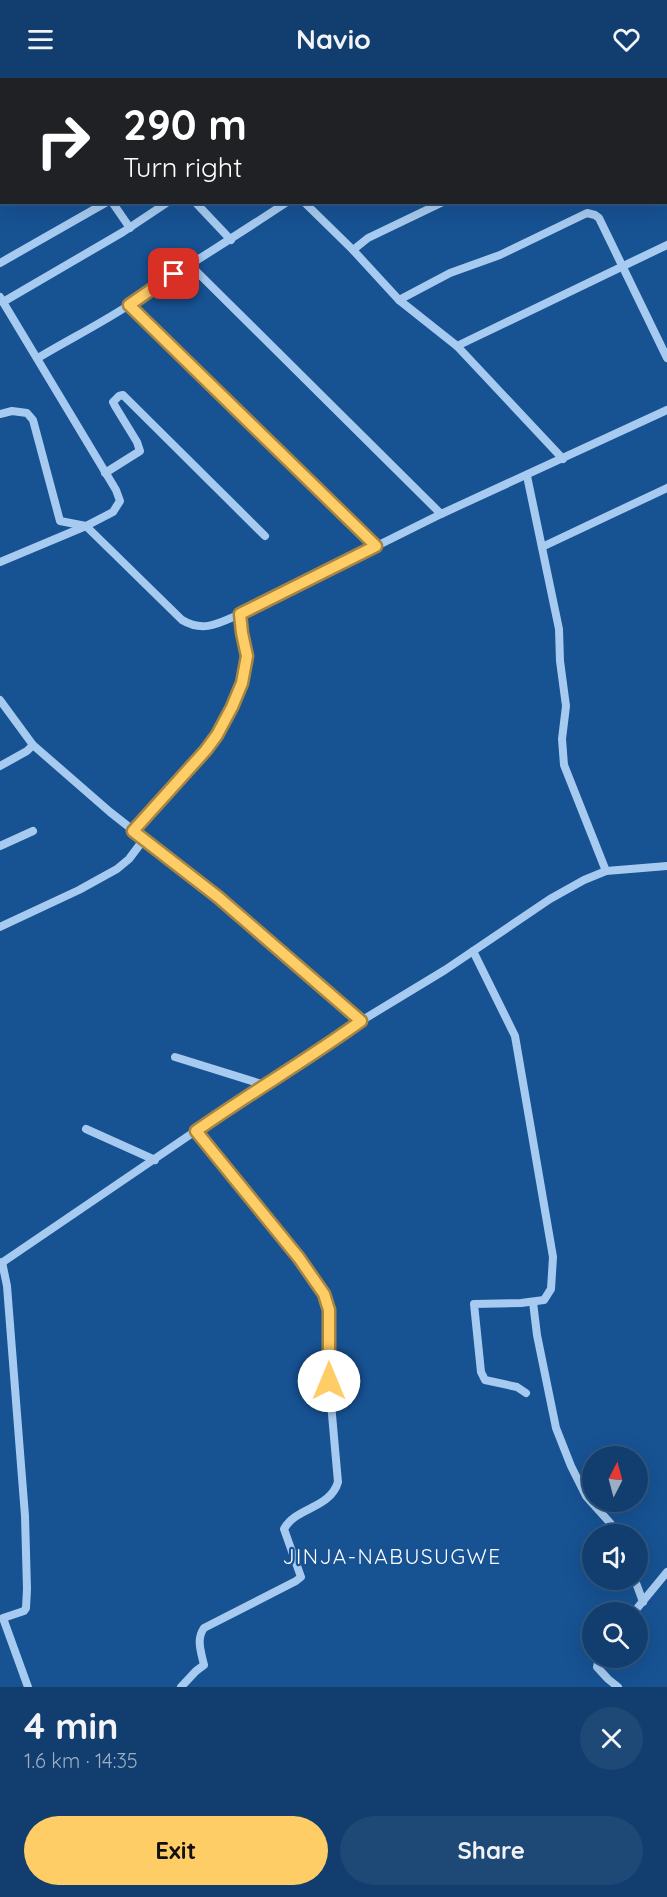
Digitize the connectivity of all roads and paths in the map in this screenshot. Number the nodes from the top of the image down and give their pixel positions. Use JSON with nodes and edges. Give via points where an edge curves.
{"nodes":[{"id":1,"x":103,"y":204,"type":"edge"},
{"id":2,"x":113,"y":204,"type":"edge"},
{"id":3,"x":165,"y":204,"type":"edge"},
{"id":4,"x":197,"y":204,"type":"edge"},
{"id":5,"x":284,"y":204,"type":"edge"},
{"id":6,"x":306,"y":204,"type":"edge"},
{"id":7,"x":439,"y":204,"type":"edge"},
{"id":8,"x":129,"y":228,"type":"junction"},
{"id":9,"x":231,"y":240,"type":"junction"},
{"id":10,"x":667,"y":245,"type":"edge"},
{"id":11,"x":353,"y":250,"type":"junction"},
{"id":12,"x":0,"y":263,"type":"edge"},
{"id":13,"x":189,"y":264,"type":"junction"},
{"id":14,"x":621,"y":266,"type":"junction"},
{"id":15,"x":2,"y":299,"type":"edge"},
{"id":16,"x":399,"y":300,"type":"junction"},
{"id":17,"x":129,"y":305,"type":"junction"},
{"id":18,"x":457,"y":346,"type":"junction"},
{"id":19,"x":38,"y":358,"type":"junction"},
{"id":20,"x":667,"y":358,"type":"edge"},
{"id":21,"x":667,"y":410,"type":"edge"},
{"id":22,"x":0,"y":414,"type":"edge"},
{"id":23,"x":563,"y":459,"type":"junction"},
{"id":24,"x":105,"y":473,"type":"junction"},
{"id":25,"x":527,"y":476,"type":"junction"},
{"id":26,"x":667,"y":488,"type":"edge"},
{"id":27,"x":441,"y":514,"type":"junction"},
{"id":28,"x":86,"y":526,"type":"junction"},
{"id":29,"x":265,"y":536,"type":"dead end"},
{"id":30,"x":376,"y":546,"type":"junction"},
{"id":31,"x":542,"y":547,"type":"junction"},
{"id":32,"x":0,"y":562,"type":"edge"},
{"id":33,"x":240,"y":614,"type":"junction"},
{"id":34,"x":0,"y":700,"type":"edge"},
{"id":35,"x":33,"y":745,"type":"junction"},
{"id":36,"x":0,"y":766,"type":"edge"},
{"id":37,"x":33,"y":831,"type":"dead end"},
{"id":38,"x":133,"y":831,"type":"junction"},
{"id":39,"x":144,"y":839,"type":"junction"},
{"id":40,"x":0,"y":846,"type":"edge"},
{"id":41,"x":667,"y":866,"type":"edge"},
{"id":42,"x":606,"y":871,"type":"junction"},
{"id":43,"x":0,"y":927,"type":"edge"},
{"id":44,"x":473,"y":951,"type":"junction"},
{"id":45,"x":361,"y":1021,"type":"junction"},
{"id":46,"x":175,"y":1058,"type":"dead end"},
{"id":47,"x":265,"y":1085,"type":"junction"},
{"id":48,"x":86,"y":1129,"type":"dead end"},
{"id":49,"x":196,"y":1131,"type":"junction"},
{"id":50,"x":155,"y":1160,"type":"junction"},
{"id":51,"x":1,"y":1263,"type":"edge"},
{"id":52,"x":533,"y":1302,"type":"junction"},
{"id":53,"x":526,"y":1393,"type":"dead end"},
{"id":54,"x":611,"y":1524,"type":"edge"},
{"id":55,"x":667,"y":1572,"type":"edge"},
{"id":56,"x":639,"y":1590,"type":"edge"},
{"id":57,"x":643,"y":1602,"type":"joint"},
{"id":58,"x":598,"y":1668,"type":"edge"},
{"id":59,"x":28,"y":1687,"type":"edge"},
{"id":60,"x":182,"y":1687,"type":"edge"},
{"id":61,"x":618,"y":1687,"type":"edge"}],
"edges":[{"from":1,"to":12,"type":"street"},
{"from":2,"to":8,"type":"street"},
{"from":3,"to":8,"type":"street"},
{"from":4,"to":9,"type":"street"},
{"from":5,"to":9,"type":"street"},
{"from":6,"to":11,"type":"street"},
{"from":7,"to":11,"type":"street","via":[[368,238]]},
{"from":8,"to":15,"type":"street"},
{"from":9,"to":13,"type":"street"},
{"from":10,"to":14,"type":"street"},
{"from":11,"to":16,"type":"street"},
{"from":13,"to":17,"type":"street"},
{"from":13,"to":27,"type":"street"},
{"from":14,"to":16,"type":"street","via":[[599,218],[587,213],[500,255],[450,273]]},
{"from":14,"to":18,"type":"street"},
{"from":14,"to":20,"type":"street"},
{"from":15,"to":19,"type":"street"},
{"from":16,"to":18,"type":"street"},
{"from":17,"to":19,"type":"street"},
{"from":17,"to":30,"type":"street"},
{"from":18,"to":23,"type":"street"},
{"from":19,"to":24,"type":"street"},
{"from":21,"to":23,"type":"street"},
{"from":22,"to":28,"type":"street","via":[[27,412],[33,420],[60,521]]},
{"from":23,"to":25,"type":"street"},
{"from":24,"to":28,"type":"street","via":[[120,501],[113,512]]},
{"from":24,"to":29,"type":"street","via":[[140,451],[115,406],[114,402],[123,395]]},
{"from":25,"to":27,"type":"street"},
{"from":25,"to":31,"type":"street"},
{"from":26,"to":31,"type":"street"},
{"from":27,"to":30,"type":"street"},
{"from":28,"to":32,"type":"street"},
{"from":28,"to":33,"type":"street","via":[[192,626],[216,624]]},
{"from":30,"to":33,"type":"street"},
{"from":31,"to":42,"type":"street","via":[[559,628],[566,706],[564,765]]},
{"from":33,"to":38,"type":"street","via":[[247,656],[232,707],[206,750]]},
{"from":34,"to":35,"type":"street"},
{"from":35,"to":36,"type":"street"},
{"from":35,"to":38,"type":"street"},
{"from":37,"to":40,"type":"street"},
{"from":38,"to":39,"type":"street"},
{"from":39,"to":43,"type":"street","via":[[117,869]]},
{"from":39,"to":45,"type":"street","via":[[218,897]]},
{"from":41,"to":42,"type":"street"},
{"from":42,"to":44,"type":"street","via":[[550,899]]},
{"from":44,"to":45,"type":"street"},
{"from":44,"to":52,"type":"street","via":[[512,1027],[521,1065],[553,1257],[551,1290],[544,1300]]},
{"from":45,"to":47,"type":"street"},
{"from":46,"to":47,"type":"street"},
{"from":47,"to":49,"type":"street"},
{"from":48,"to":50,"type":"street"},
{"from":49,"to":50,"type":"street"},
{"from":49,"to":60,"type":"street","via":[[299,1258],[327,1300],[338,1482],[322,1503],[288,1521],[284,1528],[301,1576],[204,1628],[199,1641],[204,1665]]},
{"from":50,"to":51,"type":"street"},
{"from":51,"to":59,"type":"street","via":[[7,1286],[27,1579],[26,1608],[3,1618]]},
{"from":52,"to":53,"type":"street","via":[[474,1304],[485,1380]]},
{"from":52,"to":54,"type":"street","via":[[556,1428],[586,1496]]},
{"from":55,"to":57,"type":"street"},
{"from":56,"to":57,"type":"street"},
{"from":58,"to":61,"type":"street"}]}
